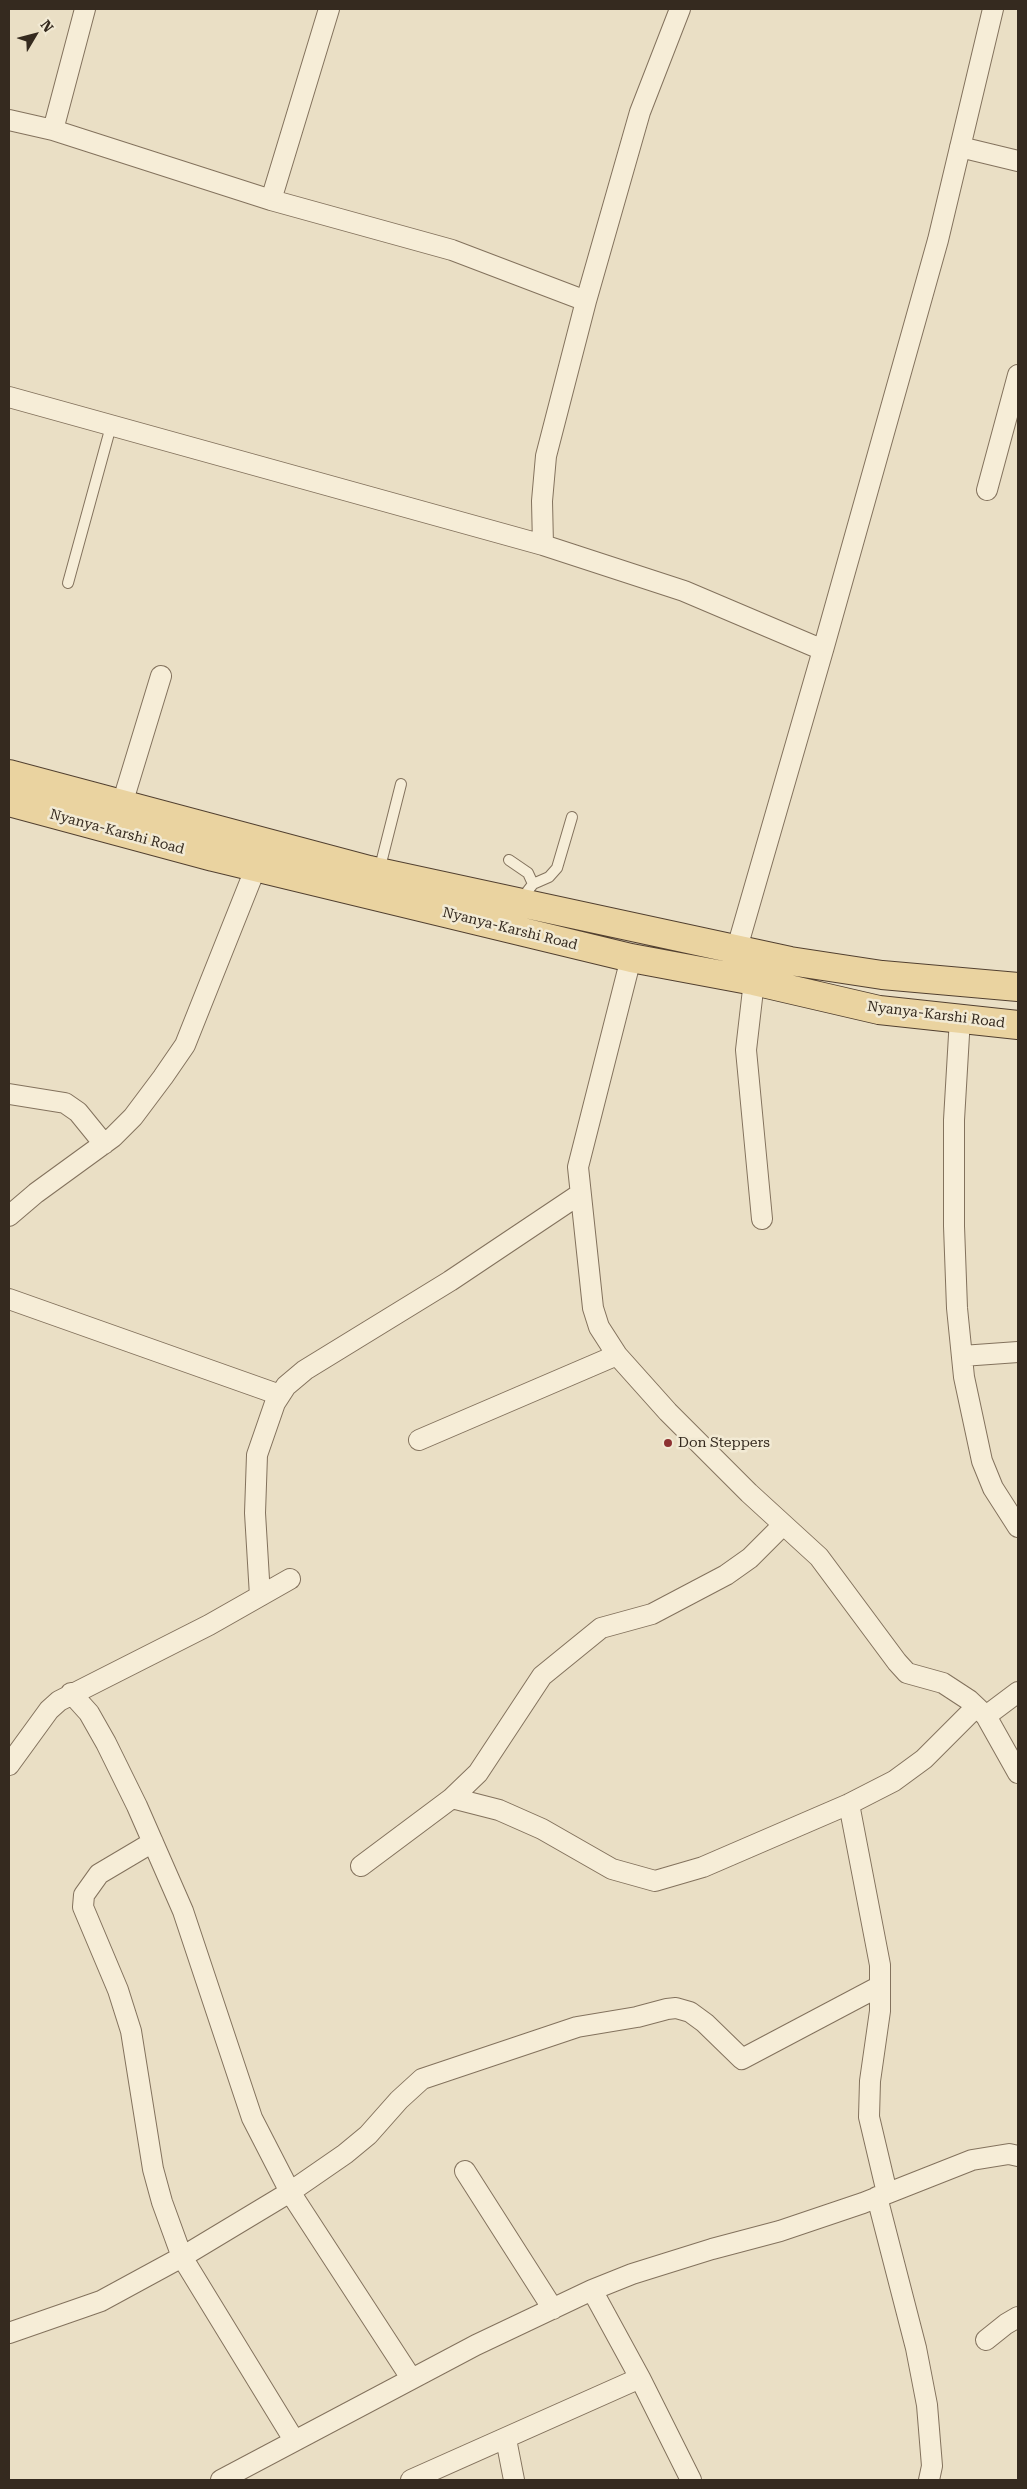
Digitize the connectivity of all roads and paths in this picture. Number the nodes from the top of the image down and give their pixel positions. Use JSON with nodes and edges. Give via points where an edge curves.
{"nodes":[{"id":1,"x":85,"y":9,"type":"edge"},
{"id":2,"x":329,"y":9,"type":"edge"},
{"id":3,"x":680,"y":9,"type":"edge"},
{"id":4,"x":994,"y":9,"type":"edge"},
{"id":5,"x":9,"y":120,"type":"edge"},
{"id":6,"x":52,"y":130,"type":"junction"},
{"id":7,"x":960,"y":147,"type":"junction"},
{"id":8,"x":1018,"y":161,"type":"edge"},
{"id":9,"x":271,"y":200,"type":"junction"},
{"id":10,"x":586,"y":301,"type":"junction"},
{"id":11,"x":1018,"y":375,"type":"edge"},
{"id":12,"x":9,"y":397,"type":"edge"},
{"id":13,"x":111,"y":426,"type":"junction"},
{"id":14,"x":987,"y":490,"type":"dead end"},
{"id":15,"x":543,"y":545,"type":"junction"},
{"id":16,"x":68,"y":583,"type":"dead end"},
{"id":17,"x":822,"y":650,"type":"junction"},
{"id":18,"x":161,"y":676,"type":"dead end"},
{"id":19,"x":9,"y":774,"type":"edge"},
{"id":20,"x":401,"y":784,"type":"dead end"},
{"id":21,"x":9,"y":802,"type":"edge"},
{"id":22,"x":122,"y":804,"type":"junction"},
{"id":23,"x":572,"y":817,"type":"dead end"},
{"id":24,"x":509,"y":860,"type":"dead end"},
{"id":25,"x":256,"y":867,"type":"junction"},
{"id":26,"x":386,"y":882,"type":"junction"},
{"id":27,"x":526,"y":893,"type":"junction"},
{"id":28,"x":736,"y":948,"type":"junction"},
{"id":29,"x":631,"y":958,"type":"junction"},
{"id":30,"x":754,"y":981,"type":"junction"},
{"id":31,"x":1018,"y":987,"type":"edge"},
{"id":32,"x":960,"y":1018,"type":"junction"},
{"id":33,"x":1018,"y":1024,"type":"edge"},
{"id":34,"x":9,"y":1094,"type":"edge"},
{"id":35,"x":104,"y":1144,"type":"junction"},
{"id":36,"x":580,"y":1194,"type":"junction"},
{"id":37,"x":9,"y":1216,"type":"edge"},
{"id":38,"x":762,"y":1219,"type":"dead end"},
{"id":39,"x":9,"y":1299,"type":"edge"},
{"id":40,"x":1018,"y":1352,"type":"edge"},
{"id":41,"x":617,"y":1356,"type":"junction"},
{"id":42,"x":962,"y":1356,"type":"junction"},
{"id":43,"x":280,"y":1395,"type":"junction"},
{"id":44,"x":419,"y":1440,"type":"dead end"},
{"id":45,"x":783,"y":1525,"type":"junction"},
{"id":46,"x":1018,"y":1527,"type":"edge"},
{"id":47,"x":290,"y":1579,"type":"dead end"},
{"id":48,"x":260,"y":1596,"type":"junction"},
{"id":49,"x":1018,"y":1692,"type":"edge"},
{"id":50,"x":71,"y":1693,"type":"junction"},
{"id":51,"x":981,"y":1711,"type":"junction"},
{"id":52,"x":9,"y":1765,"type":"edge"},
{"id":53,"x":1018,"y":1773,"type":"edge"},
{"id":54,"x":452,"y":1798,"type":"junction"},
{"id":55,"x":849,"y":1804,"type":"junction"},
{"id":56,"x":152,"y":1842,"type":"junction"},
{"id":57,"x":360,"y":1866,"type":"dead end"},
{"id":58,"x":880,"y":1986,"type":"junction"},
{"id":59,"x":1018,"y":2156,"type":"edge"},
{"id":60,"x":465,"y":2171,"type":"dead end"},
{"id":61,"x":290,"y":2192,"type":"junction"},
{"id":62,"x":882,"y":2195,"type":"junction"},
{"id":63,"x":182,"y":2256,"type":"junction"},
{"id":64,"x":592,"y":2290,"type":"junction"},
{"id":65,"x":553,"y":2309,"type":"junction"},
{"id":66,"x":1018,"y":2317,"type":"edge"},
{"id":67,"x":9,"y":2333,"type":"edge"},
{"id":68,"x":986,"y":2340,"type":"dead end"},
{"id":69,"x":411,"y":2378,"type":"junction"},
{"id":70,"x":640,"y":2378,"type":"junction"},
{"id":71,"x":506,"y":2439,"type":"junction"},
{"id":72,"x":294,"y":2440,"type":"junction"},
{"id":73,"x":418,"y":2479,"type":"edge"},
{"id":74,"x":221,"y":2480,"type":"edge"},
{"id":75,"x":514,"y":2480,"type":"edge"},
{"id":76,"x":690,"y":2480,"type":"edge"},
{"id":77,"x":930,"y":2480,"type":"edge"}],
"edges":[{"from":1,"to":6,"type":"street"},
{"from":2,"to":9,"type":"street"},
{"from":3,"to":10,"type":"street","via":[[640,112]]},
{"from":4,"to":7,"type":"street"},
{"from":5,"to":6,"type":"street"},
{"from":6,"to":9,"type":"street"},
{"from":7,"to":8,"type":"street"},
{"from":7,"to":17,"type":"street","via":[[938,240]]},
{"from":9,"to":10,"type":"street","via":[[452,250]]},
{"from":10,"to":15,"type":"street","via":[[546,456]]},
{"from":11,"to":14,"type":"street"},
{"from":12,"to":13,"type":"street"},
{"from":13,"to":15,"type":"street"},
{"from":13,"to":16,"type":"lane"},
{"from":15,"to":17,"type":"street","via":[[684,592]]},
{"from":17,"to":28,"type":"street"},
{"from":18,"to":22,"type":"street"},
{"from":19,"to":22,"type":"main road","name":"Nyanya-Karshi Road"},
{"from":20,"to":26,"type":"lane"},
{"from":21,"to":25,"type":"main road","name":"Nyanya-Karshi Road"},
{"from":22,"to":26,"type":"main road","name":"Nyanya-Karshi Road"},
{"from":23,"to":27,"type":"lane","via":[[557,868]]},
{"from":24,"to":27,"type":"lane","via":[[528,873]]},
{"from":25,"to":26,"type":"main road","name":"Nyanya-Karshi Road"},
{"from":25,"to":35,"type":"street","via":[[185,1045],[133,1117]]},
{"from":26,"to":27,"type":"main road","name":"Nyanya-Karshi Road"},
{"from":26,"to":29,"type":"main road","name":"Nyanya-Karshi Road"},
{"from":27,"to":28,"type":"main road","name":"Nyanya-Karshi Road"},
{"from":28,"to":31,"type":"main road","name":"Nyanya-Karshi Road","via":[[790,961],[882,975]]},
{"from":29,"to":30,"type":"main road","name":"Nyanya-Karshi Road"},
{"from":29,"to":36,"type":"street","via":[[578,1166]]},
{"from":30,"to":32,"type":"main road","name":"Nyanya-Karshi Road","via":[[879,1010]]},
{"from":30,"to":38,"type":"street","via":[[746,1050]]},
{"from":32,"to":33,"type":"main road","name":"Nyanya-Karshi Road"},
{"from":32,"to":42,"type":"street","via":[[954,1120],[954,1226]]},
{"from":34,"to":35,"type":"street","via":[[65,1103],[78,1112]]},
{"from":35,"to":37,"type":"street"},
{"from":36,"to":41,"type":"street","via":[[593,1308],[599,1327]]},
{"from":36,"to":43,"type":"street","via":[[450,1281],[305,1370]]},
{"from":39,"to":43,"type":"street"},
{"from":40,"to":42,"type":"street"},
{"from":41,"to":44,"type":"street"},
{"from":41,"to":45,"type":"street","via":[[668,1412]]},
{"from":42,"to":46,"type":"street","via":[[982,1461],[992,1488]]},
{"from":43,"to":48,"type":"street","via":[[257,1455],[254,1513]]},
{"from":45,"to":51,"type":"street","via":[[819,1558],[907,1673],[943,1683]]},
{"from":45,"to":54,"type":"street","via":[[750,1558],[726,1575],[652,1614],[601,1628],[542,1676],[478,1773]]},
{"from":47,"to":48,"type":"street"},
{"from":48,"to":50,"type":"street","via":[[209,1625]]},
{"from":49,"to":51,"type":"street"},
{"from":50,"to":52,"type":"street","via":[[48,1710]]},
{"from":50,"to":56,"type":"street","via":[[106,1743]]},
{"from":51,"to":53,"type":"street"},
{"from":51,"to":55,"type":"street","via":[[894,1781]]},
{"from":54,"to":55,"type":"street","via":[[499,1810],[542,1829],[612,1869],[655,1881],[703,1867]]},
{"from":54,"to":57,"type":"street"},
{"from":55,"to":58,"type":"street","via":[[880,1965]]},
{"from":56,"to":61,"type":"street","via":[[182,1911],[252,2118]]},
{"from":56,"to":63,"type":"street","via":[[99,1874],[84,1895],[83,1907],[118,1990],[131,2031],[154,2169]]},
{"from":58,"to":61,"type":"street","via":[[742,2059],[690,2012],[667,2008],[637,2017],[577,2027],[422,2079],[368,2135]]},
{"from":58,"to":62,"type":"street","via":[[869,2117]]},
{"from":59,"to":62,"type":"street","via":[[1008,2154],[972,2160]]},
{"from":60,"to":65,"type":"street"},
{"from":61,"to":63,"type":"street"},
{"from":61,"to":69,"type":"street"},
{"from":62,"to":64,"type":"street","via":[[780,2231],[632,2274]]},
{"from":62,"to":77,"type":"street","via":[[925,2395],[932,2466]]},
{"from":63,"to":67,"type":"street","via":[[101,2300]]},
{"from":63,"to":72,"type":"street"},
{"from":64,"to":65,"type":"street"},
{"from":64,"to":70,"type":"street"},
{"from":65,"to":69,"type":"street"},
{"from":66,"to":68,"type":"street"},
{"from":69,"to":72,"type":"street"},
{"from":70,"to":71,"type":"street"},
{"from":70,"to":76,"type":"street"},
{"from":71,"to":73,"type":"street"},
{"from":71,"to":75,"type":"street"},
{"from":72,"to":74,"type":"street"}]}
